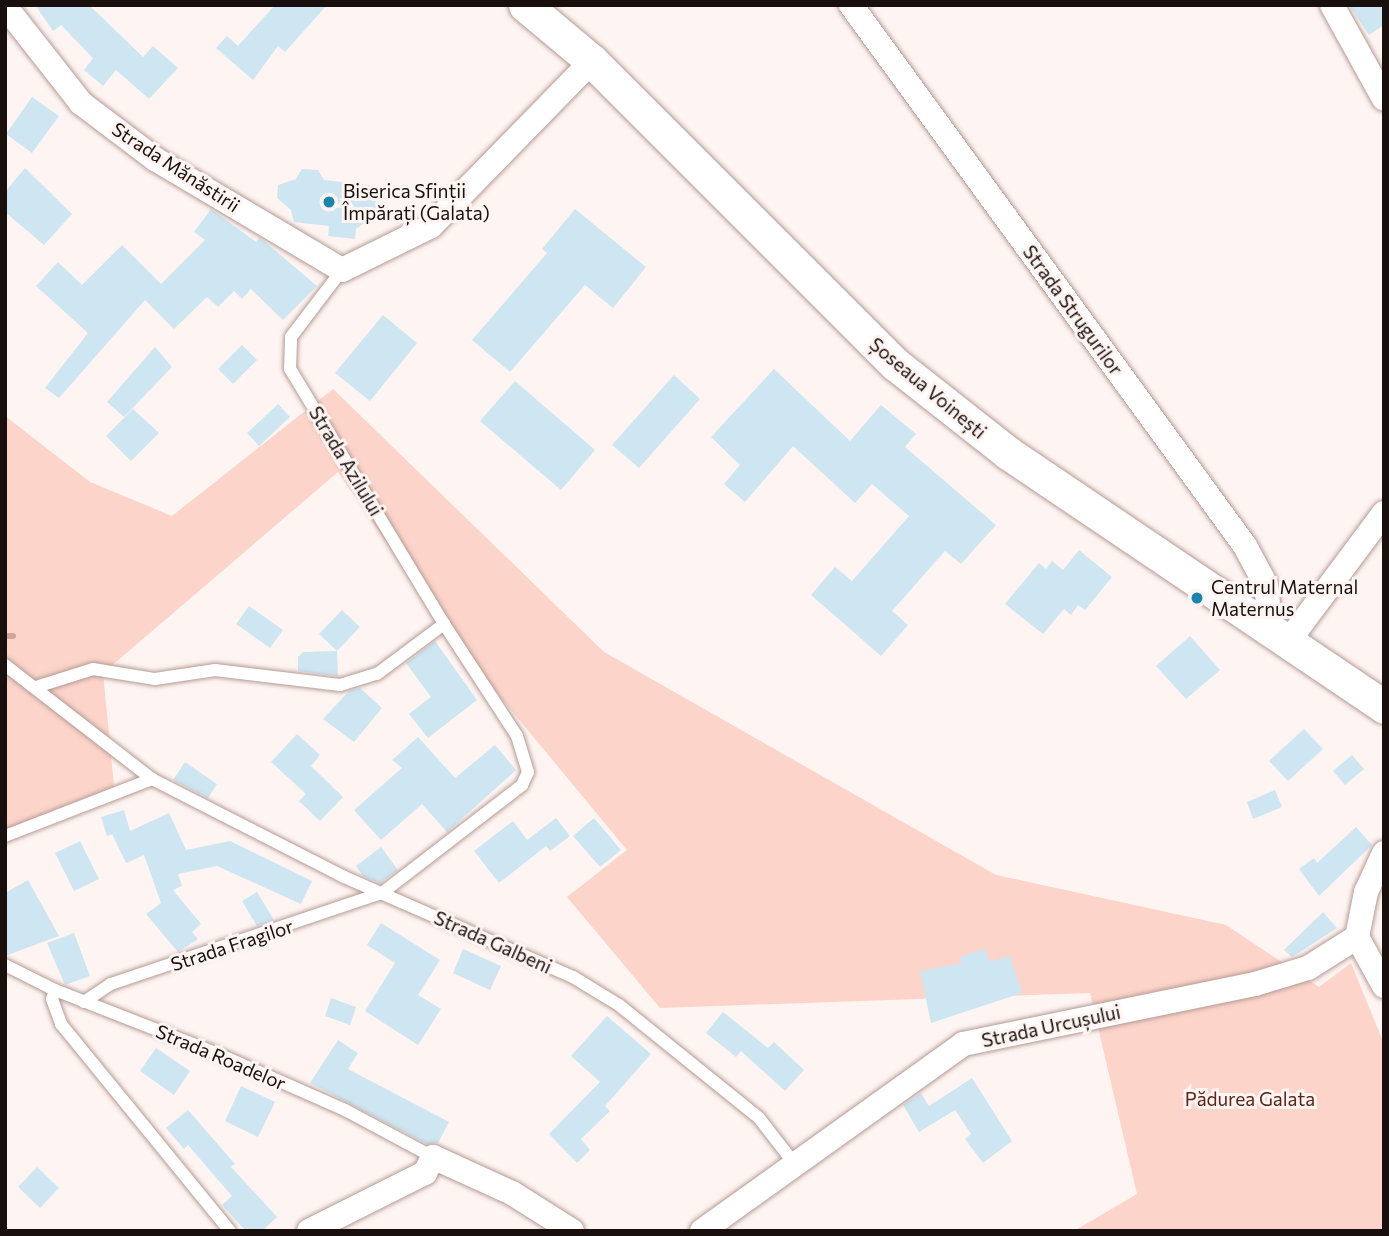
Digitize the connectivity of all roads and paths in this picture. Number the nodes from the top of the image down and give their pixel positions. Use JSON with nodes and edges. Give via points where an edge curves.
{"nodes":[{"id":1,"x":525,"y":5,"type":"edge"},
{"id":2,"x":850,"y":5,"type":"edge"},
{"id":3,"x":1332,"y":5,"type":"edge"},
{"id":4,"x":5,"y":6,"type":"edge"},
{"id":5,"x":592,"y":61,"type":"junction"},
{"id":6,"x":1384,"y":99,"type":"edge"},
{"id":7,"x":342,"y":270,"type":"junction"},
{"id":8,"x":1384,"y":513,"type":"edge"},
{"id":9,"x":1258,"y":623,"type":"junction"},
{"id":10,"x":444,"y":624,"type":"junction"},
{"id":11,"x":1287,"y":643,"type":"junction"},
{"id":12,"x":5,"y":665,"type":"edge"},
{"id":13,"x":36,"y":687,"type":"junction"},
{"id":14,"x":1384,"y":707,"type":"edge"},
{"id":15,"x":152,"y":779,"type":"junction"},
{"id":16,"x":5,"y":836,"type":"edge"},
{"id":17,"x":1384,"y":853,"type":"edge"},
{"id":18,"x":382,"y":893,"type":"junction"},
{"id":19,"x":1357,"y":937,"type":"junction"},
{"id":20,"x":5,"y":965,"type":"edge"},
{"id":21,"x":1384,"y":986,"type":"edge"},
{"id":22,"x":55,"y":990,"type":"junction"},
{"id":23,"x":84,"y":1002,"type":"junction"},
{"id":24,"x":433,"y":1157,"type":"junction"},
{"id":25,"x":794,"y":1163,"type":"junction"},
{"id":26,"x":230,"y":1231,"type":"edge"},
{"id":27,"x":309,"y":1231,"type":"edge"},
{"id":28,"x":572,"y":1231,"type":"edge"},
{"id":29,"x":702,"y":1231,"type":"edge"}],
"edges":[{"from":1,"to":5,"type":"main road","name":"Șoseaua Voinești"},
{"from":2,"to":9,"type":"street","name":"Strada Strugurilor","via":[[1245,546],[1266,585],[1268,605]]},
{"from":3,"to":6,"type":"street"},
{"from":4,"to":7,"type":"street","name":"Strada Mănăstirii","via":[[81,103],[155,159]]},
{"from":5,"to":7,"type":"street","name":"Strada Azilului","via":[[431,226]]},
{"from":5,"to":9,"type":"main road","name":"Șoseaua Voinești","via":[[895,364],[1007,453]]},
{"from":7,"to":10,"type":"lane","name":"Strada Azilului","via":[[291,337],[290,369]]},
{"from":8,"to":11,"type":"street"},
{"from":9,"to":11,"type":"main road","name":"Șoseaua Voinești"},
{"from":10,"to":13,"type":"lane","via":[[377,674],[340,685],[215,670],[155,679],[93,669]]},
{"from":10,"to":18,"type":"lane","name":"Strada Azilului","via":[[517,736],[528,772],[522,785]]},
{"from":11,"to":14,"type":"main road","name":"Șoseaua Voinești"},
{"from":12,"to":13,"type":"lane","name":"Strada Galbeni"},
{"from":13,"to":15,"type":"lane","name":"Strada Galbeni"},
{"from":15,"to":16,"type":"lane"},
{"from":15,"to":18,"type":"lane","name":"Strada Galbeni","via":[[234,824]]},
{"from":17,"to":19,"type":"street","via":[[1366,892]]},
{"from":18,"to":23,"type":"lane","name":"Strada Fragilor","via":[[111,985]]},
{"from":18,"to":25,"type":"lane","name":"Strada Galbeni","via":[[573,977],[619,1005],[759,1118]]},
{"from":19,"to":21,"type":"street"},
{"from":19,"to":25,"type":"street","name":"Strada Urcușului","via":[[1308,968],[1255,984],[963,1044]]},
{"from":20,"to":22,"type":"lane","name":"Strada Roadelor"},
{"from":22,"to":23,"type":"lane","name":"Strada Roadelor"},
{"from":22,"to":26,"type":"lane","via":[[52,999],[61,1024]]},
{"from":23,"to":24,"type":"lane","name":"Strada Roadelor","via":[[256,1071]]},
{"from":24,"to":27,"type":"street","via":[[425,1173]]},
{"from":24,"to":28,"type":"street","via":[[512,1193]]},
{"from":25,"to":29,"type":"street","name":"Strada Urcușului"}]}
